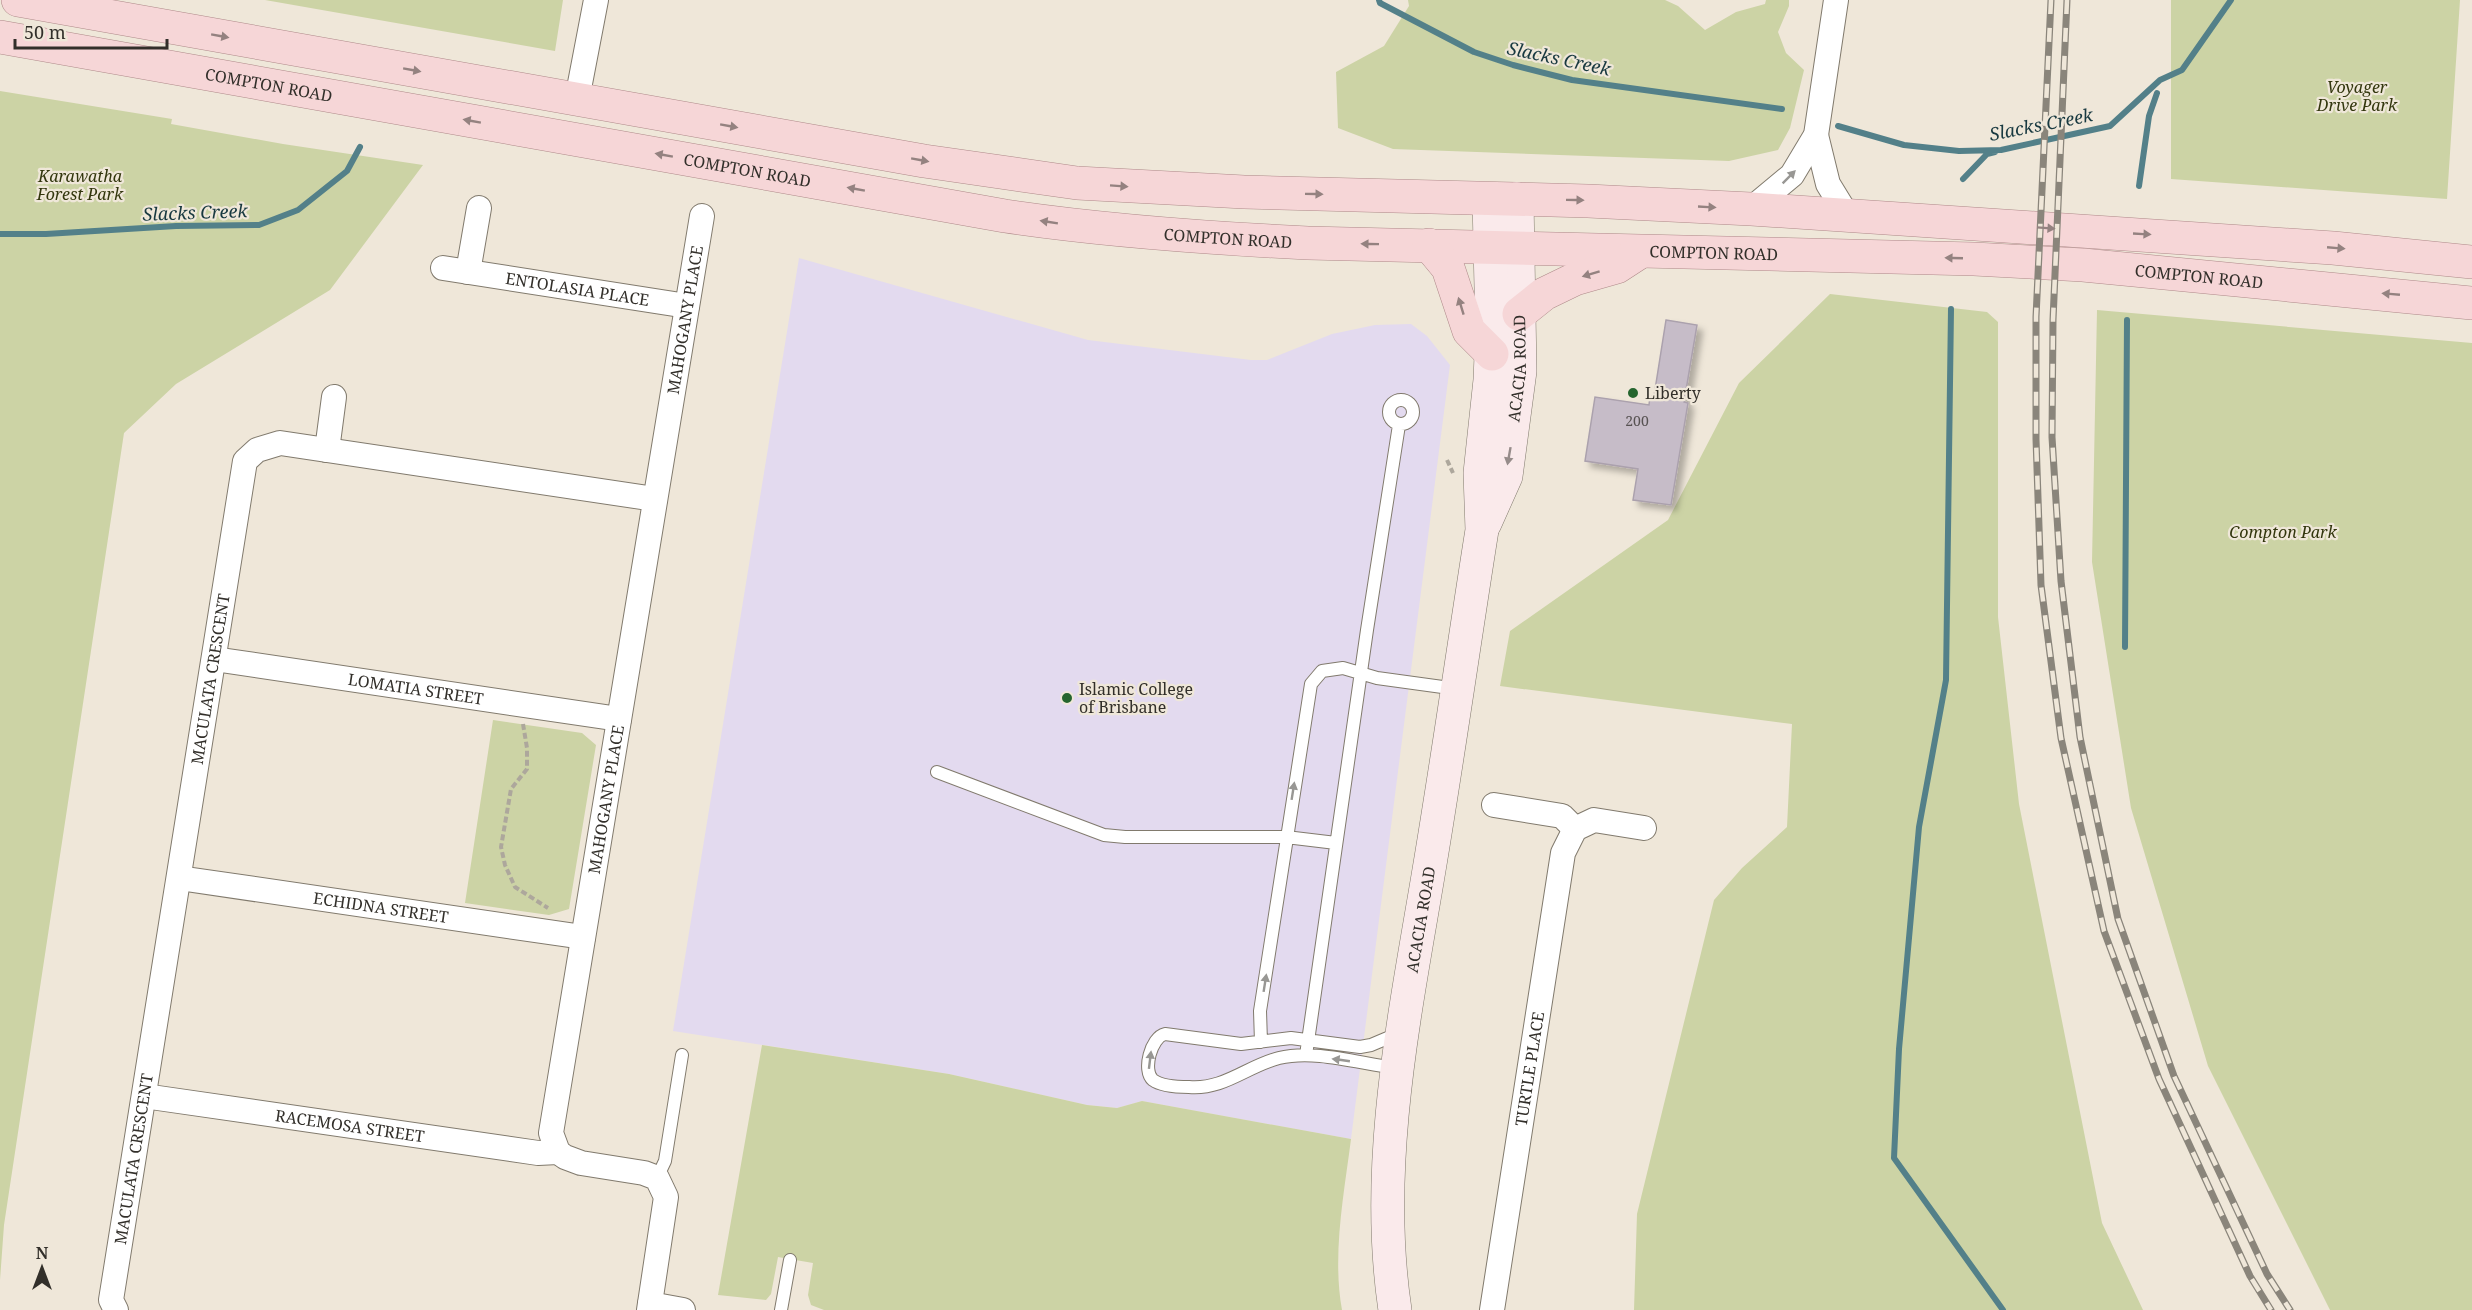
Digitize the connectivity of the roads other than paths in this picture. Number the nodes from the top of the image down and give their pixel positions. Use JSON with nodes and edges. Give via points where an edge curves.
{"nodes":[{"id":1,"x":18,"y":0,"type":"edge"},
{"id":2,"x":596,"y":0,"type":"edge"},
{"id":3,"x":1836,"y":0,"type":"edge"},
{"id":4,"x":0,"y":38,"type":"edge"},
{"id":5,"x":577,"y":99,"type":"junction"},
{"id":6,"x":1816,"y":135,"type":"junction"},
{"id":7,"x":1503,"y":199,"type":"junction"},
{"id":8,"x":479,"y":208,"type":"dead end"},
{"id":9,"x":1751,"y":209,"type":"junction"},
{"id":10,"x":1847,"y":215,"type":"junction"},
{"id":11,"x":702,"y":216,"type":"dead end"},
{"id":12,"x":1429,"y":245,"type":"junction"},
{"id":13,"x":1503,"y":247,"type":"junction"},
{"id":14,"x":1643,"y":250,"type":"junction"},
{"id":15,"x":2413,"y":256,"type":"junction"},
{"id":16,"x":2472,"y":262,"type":"edge"},
{"id":17,"x":443,"y":268,"type":"dead end"},
{"id":18,"x":468,"y":272,"type":"junction"},
{"id":19,"x":2471,"y":302,"type":"edge"},
{"id":20,"x":687,"y":306,"type":"junction"},
{"id":21,"x":1518,"y":314,"type":"junction"},
{"id":22,"x":1492,"y":354,"type":"junction"},
{"id":23,"x":334,"y":398,"type":"dead end"},
{"id":24,"x":1399,"y":425,"type":"dead end"},
{"id":25,"x":327,"y":450,"type":"junction"},
{"id":26,"x":655,"y":499,"type":"junction"},
{"id":27,"x":1482,"y":530,"type":"junction"},
{"id":28,"x":214,"y":659,"type":"junction"},
{"id":29,"x":1361,"y":673,"type":"junction"},
{"id":30,"x":1458,"y":689,"type":"junction"},
{"id":31,"x":619,"y":719,"type":"junction"},
{"id":32,"x":937,"y":772,"type":"dead end"},
{"id":33,"x":1494,"y":805,"type":"dead end"},
{"id":34,"x":1644,"y":828,"type":"dead end"},
{"id":35,"x":1575,"y":830,"type":"junction"},
{"id":36,"x":1286,"y":837,"type":"junction"},
{"id":37,"x":1336,"y":843,"type":"junction"},
{"id":38,"x":179,"y":878,"type":"junction"},
{"id":39,"x":583,"y":937,"type":"junction"},
{"id":40,"x":1403,"y":1031,"type":"junction"},
{"id":41,"x":1308,"y":1040,"type":"junction"},
{"id":42,"x":1261,"y":1042,"type":"junction"},
{"id":43,"x":682,"y":1055,"type":"dead end"},
{"id":44,"x":1306,"y":1055,"type":"junction"},
{"id":45,"x":1398,"y":1068,"type":"junction"},
{"id":46,"x":144,"y":1096,"type":"junction"},
{"id":47,"x":558,"y":1152,"type":"junction"},
{"id":48,"x":657,"y":1178,"type":"junction"},
{"id":49,"x":790,"y":1260,"type":"dead end"},
{"id":50,"x":649,"y":1307,"type":"edge"},
{"id":51,"x":116,"y":1310,"type":"edge"},
{"id":52,"x":683,"y":1310,"type":"edge"},
{"id":53,"x":781,"y":1310,"type":"edge"},
{"id":54,"x":1395,"y":1310,"type":"edge"},
{"id":55,"x":1491,"y":1310,"type":"edge"}],
"edges":[{"from":1,"to":5,"type":"main road","one_way":true},
{"from":2,"to":5,"type":"street"},
{"from":3,"to":6,"type":"street"},
{"from":12,"to":4,"type":"main road","name":"COMPTON ROAD","one_way":true,"via":[[1205,238],[1057,224]]},
{"from":5,"to":7,"type":"main road","one_way":true,"via":[[1058,181],[1233,192]]},
{"from":9,"to":6,"type":"street","one_way":true,"via":[[1792,175]]},
{"from":6,"to":10,"type":"street","via":[[1828,184]]},
{"from":7,"to":9,"type":"main road","one_way":true},
{"from":7,"to":13,"type":"street","name":"ACACIA ROAD"},
{"from":8,"to":18,"type":"street"},
{"from":9,"to":10,"type":"main road"},
{"from":10,"to":15,"type":"main road","one_way":true},
{"from":11,"to":20,"type":"street","name":"MAHOGANY PLACE"},
{"from":12,"to":13,"type":"main road","name":"COMPTON ROAD"},
{"from":22,"to":12,"type":"main road","one_way":true,"via":[[1469,331],[1448,268]]},
{"from":13,"to":14,"type":"main road","name":"COMPTON ROAD"},
{"from":13,"to":21,"type":"street","name":"ACACIA ROAD"},
{"from":13,"to":22,"type":"street","name":"ACACIA ROAD"},
{"from":19,"to":14,"type":"main road","name":"COMPTON ROAD","one_way":true,"via":[[2036,262]]},
{"from":14,"to":21,"type":"main road","one_way":true,"via":[[1617,267],[1575,279],[1544,294]]},
{"from":15,"to":16,"type":"main road"},
{"from":15,"to":19,"type":"main road","via":[[2415,276],[2424,282],[2447,284]]},
{"from":17,"to":18,"type":"street","name":"ENTOLASIA PLACE"},
{"from":18,"to":20,"type":"street","name":"ENTOLASIA PLACE"},
{"from":20,"to":26,"type":"street","name":"MAHOGANY PLACE"},
{"from":21,"to":27,"type":"street","name":"ACACIA ROAD","one_way":true,"via":[[1520,371],[1512,443],[1506,476]]},
{"from":22,"to":27,"type":"street","name":"ACACIA ROAD","via":[[1480,473]]},
{"from":23,"to":25,"type":"street"},
{"from":24,"to":29,"type":"lane"},
{"from":25,"to":26,"type":"street","name":"MACULATA CRESCENT"},
{"from":25,"to":28,"type":"street","name":"MACULATA CRESCENT","via":[[280,442],[257,450],[245,461]]},
{"from":26,"to":31,"type":"street","name":"MAHOGANY PLACE"},
{"from":27,"to":30,"type":"street","name":"ACACIA ROAD"},
{"from":28,"to":31,"type":"street","name":"LOMATIA STREET"},
{"from":28,"to":38,"type":"street","name":"MACULATA CRESCENT"},
{"from":29,"to":30,"type":"lane"},
{"from":36,"to":29,"type":"lane","one_way":true,"via":[[1311,684],[1328,670],[1343,668]]},
{"from":29,"to":37,"type":"lane"},
{"from":30,"to":40,"type":"street","name":"ACACIA ROAD"},
{"from":31,"to":39,"type":"street","name":"MAHOGANY PLACE"},
{"from":32,"to":36,"type":"lane","via":[[1104,835]]},
{"from":33,"to":35,"type":"street","via":[[1562,816]]},
{"from":34,"to":35,"type":"street","via":[[1594,820]]},
{"from":35,"to":55,"type":"street","name":"TURTLE PLACE","via":[[1563,853]]},
{"from":36,"to":37,"type":"lane"},
{"from":42,"to":36,"type":"lane","one_way":true,"via":[[1260,1011]]},
{"from":37,"to":41,"type":"lane"},
{"from":38,"to":39,"type":"street","name":"ECHIDNA STREET"},
{"from":38,"to":46,"type":"street","name":"MACULATA CRESCENT"},
{"from":39,"to":47,"type":"street","name":"MAHOGANY PLACE","via":[[551,1133]]},
{"from":40,"to":41,"type":"lane","via":[[1360,1047]]},
{"from":40,"to":45,"type":"street","name":"ACACIA ROAD"},
{"from":41,"to":42,"type":"lane","via":[[1283,1038]]},
{"from":41,"to":44,"type":"lane"},
{"from":44,"to":42,"type":"lane","one_way":true,"via":[[1278,1058],[1208,1086],[1176,1086],[1157,1082],[1150,1076],[1153,1043],[1160,1035],[1171,1033],[1241,1044]]},
{"from":43,"to":48,"type":"lane","via":[[666,1161]]},
{"from":45,"to":44,"type":"lane","one_way":true},
{"from":45,"to":54,"type":"street","name":"ACACIA ROAD","via":[[1387,1203]]},
{"from":46,"to":47,"type":"street","name":"RACEMOSA STREET","via":[[538,1153]]},
{"from":46,"to":51,"type":"street","name":"MACULATA CRESCENT","via":[[111,1300]]},
{"from":47,"to":48,"type":"street","via":[[581,1163]]},
{"from":48,"to":50,"type":"street","via":[[666,1197]]},
{"from":49,"to":53,"type":"lane"},
{"from":50,"to":52,"type":"street"}]}
